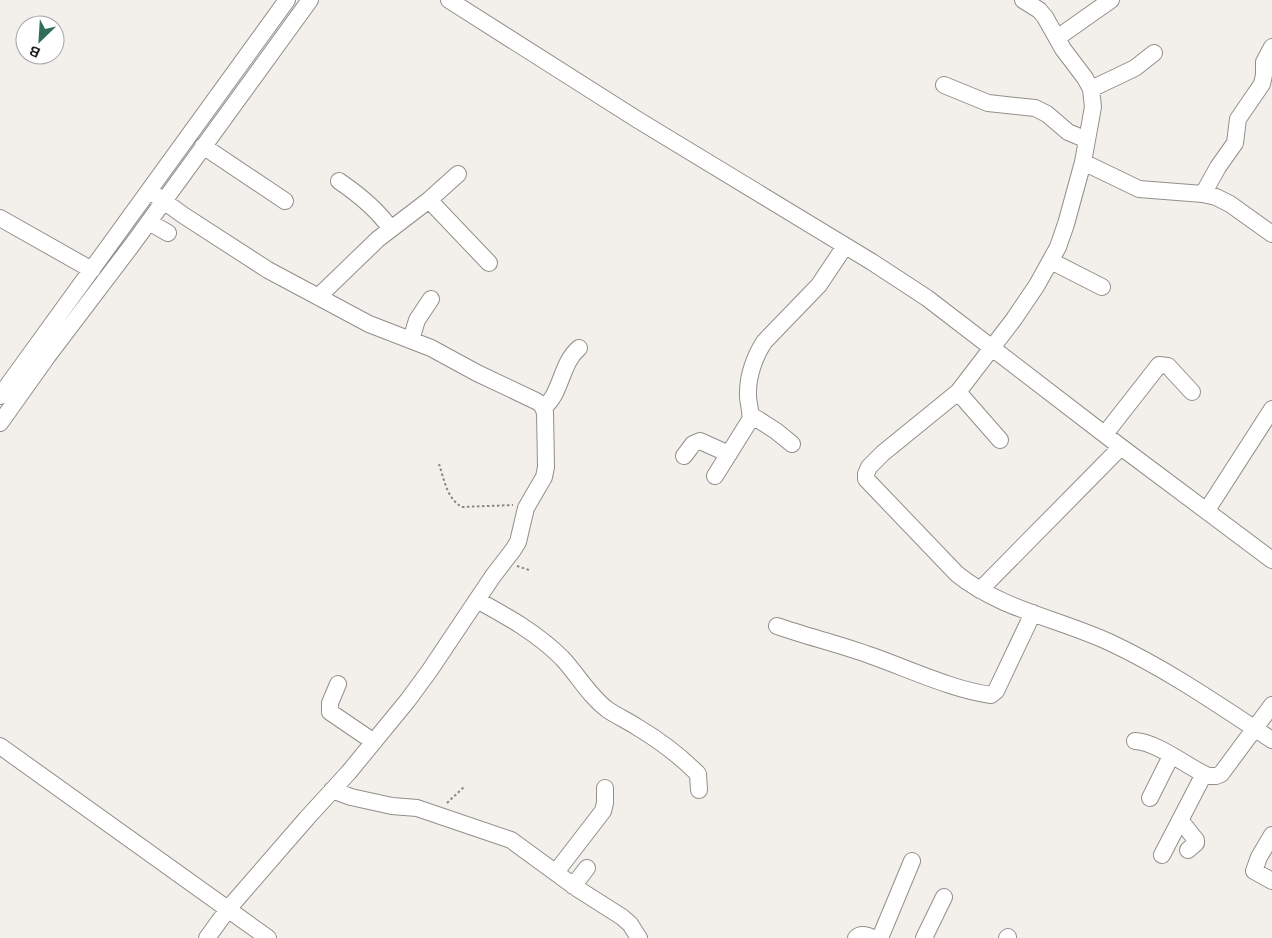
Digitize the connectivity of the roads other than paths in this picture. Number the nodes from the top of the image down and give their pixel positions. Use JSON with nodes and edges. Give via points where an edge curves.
{"nodes":[{"id":1,"x":287,"y":0,"type":"edge"},
{"id":2,"x":310,"y":0,"type":"edge"},
{"id":3,"x":449,"y":0,"type":"edge"},
{"id":4,"x":1023,"y":0,"type":"edge"},
{"id":5,"x":1111,"y":0,"type":"edge"},
{"id":6,"x":1057,"y":38,"type":"junction"},
{"id":7,"x":1272,"y":47,"type":"edge"},
{"id":8,"x":1154,"y":52,"type":"dead end"},
{"id":9,"x":944,"y":86,"type":"dead end"},
{"id":10,"x":1091,"y":89,"type":"junction"},
{"id":11,"x":1087,"y":140,"type":"junction"},
{"id":12,"x":204,"y":146,"type":"junction"},
{"id":13,"x":1083,"y":162,"type":"junction"},
{"id":14,"x":458,"y":174,"type":"dead end"},
{"id":15,"x":339,"y":181,"type":"dead end"},
{"id":16,"x":1204,"y":194,"type":"junction"},
{"id":17,"x":157,"y":196,"type":"junction"},
{"id":18,"x":429,"y":200,"type":"junction"},
{"id":19,"x":285,"y":201,"type":"dead end"},
{"id":20,"x":0,"y":218,"type":"edge"},
{"id":21,"x":149,"y":222,"type":"junction"},
{"id":22,"x":390,"y":228,"type":"junction"},
{"id":23,"x":168,"y":233,"type":"dead end"},
{"id":24,"x":1272,"y":234,"type":"edge"},
{"id":25,"x":845,"y":246,"type":"junction"},
{"id":26,"x":1052,"y":261,"type":"junction"},
{"id":27,"x":489,"y":263,"type":"dead end"},
{"id":28,"x":92,"y":270,"type":"junction"},
{"id":29,"x":1102,"y":287,"type":"dead end"},
{"id":30,"x":318,"y":296,"type":"junction"},
{"id":31,"x":431,"y":299,"type":"dead end"},
{"id":32,"x":410,"y":340,"type":"junction"},
{"id":33,"x":579,"y":348,"type":"dead end"},
{"id":34,"x":991,"y":348,"type":"junction"},
{"id":35,"x":958,"y":392,"type":"junction"},
{"id":36,"x":1192,"y":392,"type":"dead end"},
{"id":37,"x":0,"y":396,"type":"edge"},
{"id":38,"x":543,"y":408,"type":"junction"},
{"id":39,"x":1272,"y":409,"type":"edge"},
{"id":40,"x":751,"y":415,"type":"junction"},
{"id":41,"x":0,"y":423,"type":"edge"},
{"id":42,"x":1104,"y":434,"type":"junction"},
{"id":43,"x":1000,"y":440,"type":"dead end"},
{"id":44,"x":792,"y":444,"type":"dead end"},
{"id":45,"x":1122,"y":447,"type":"junction"},
{"id":46,"x":729,"y":454,"type":"junction"},
{"id":47,"x":684,"y":456,"type":"dead end"},
{"id":48,"x":715,"y":476,"type":"dead end"},
{"id":49,"x":1206,"y":510,"type":"junction"},
{"id":50,"x":1272,"y":560,"type":"edge"},
{"id":51,"x":980,"y":590,"type":"junction"},
{"id":52,"x":477,"y":600,"type":"junction"},
{"id":53,"x":1033,"y":613,"type":"junction"},
{"id":54,"x":777,"y":626,"type":"dead end"},
{"id":55,"x":338,"y":684,"type":"dead end"},
{"id":56,"x":1272,"y":705,"type":"edge"},
{"id":57,"x":1255,"y":728,"type":"junction"},
{"id":58,"x":1272,"y":740,"type":"edge"},
{"id":59,"x":1135,"y":741,"type":"dead end"},
{"id":60,"x":374,"y":742,"type":"junction"},
{"id":61,"x":0,"y":746,"type":"edge"},
{"id":62,"x":1171,"y":756,"type":"junction"},
{"id":63,"x":1204,"y":774,"type":"junction"},
{"id":64,"x":605,"y":788,"type":"dead end"},
{"id":65,"x":332,"y":790,"type":"junction"},
{"id":66,"x":699,"y":790,"type":"dead end"},
{"id":67,"x":1150,"y":798,"type":"dead end"},
{"id":68,"x":1180,"y":820,"type":"junction"},
{"id":69,"x":1272,"y":835,"type":"edge"},
{"id":70,"x":1188,"y":850,"type":"dead end"},
{"id":71,"x":1162,"y":855,"type":"dead end"},
{"id":72,"x":912,"y":861,"type":"dead end"},
{"id":73,"x":588,"y":868,"type":"dead end"},
{"id":74,"x":556,"y":872,"type":"junction"},
{"id":75,"x":1272,"y":881,"type":"edge"},
{"id":76,"x":573,"y":886,"type":"junction"},
{"id":77,"x":944,"y":897,"type":"dead end"},
{"id":78,"x":228,"y":909,"type":"junction"},
{"id":79,"x":207,"y":938,"type":"edge"},
{"id":80,"x":268,"y":938,"type":"edge"},
{"id":81,"x":639,"y":938,"type":"edge"},
{"id":82,"x":856,"y":938,"type":"edge"},
{"id":83,"x":873,"y":938,"type":"edge"},
{"id":84,"x":880,"y":938,"type":"edge"},
{"id":85,"x":924,"y":938,"type":"edge"}],
"edges":[{"from":1,"to":17,"type":"street"},
{"from":2,"to":12,"type":"street"},
{"from":3,"to":25,"type":"street"},
{"from":4,"to":6,"type":"street","via":[[1045,17]]},
{"from":5,"to":6,"type":"street"},
{"from":6,"to":10,"type":"street"},
{"from":7,"to":16,"type":"street","via":[[1264,62],[1262,84],[1238,119],[1236,143]]},
{"from":8,"to":10,"type":"street","via":[[1129,71]]},
{"from":9,"to":11,"type":"street","via":[[988,103],[1035,108],[1068,132]]},
{"from":10,"to":11,"type":"street","via":[[1093,106]]},
{"from":11,"to":13,"type":"street"},
{"from":12,"to":17,"type":"street"},
{"from":12,"to":19,"type":"street"},
{"from":13,"to":16,"type":"street","via":[[1139,189]]},
{"from":13,"to":26,"type":"street"},
{"from":14,"to":18,"type":"street"},
{"from":15,"to":22,"type":"street","via":[[367,202]]},
{"from":16,"to":24,"type":"street","via":[[1224,200]]},
{"from":17,"to":21,"type":"street"},
{"from":17,"to":28,"type":"street"},
{"from":17,"to":30,"type":"street","via":[[249,258]]},
{"from":18,"to":22,"type":"street"},
{"from":18,"to":27,"type":"street"},
{"from":20,"to":28,"type":"street"},
{"from":21,"to":23,"type":"street"},
{"from":21,"to":41,"type":"street"},
{"from":22,"to":30,"type":"street"},
{"from":25,"to":34,"type":"street","via":[[927,298]]},
{"from":25,"to":40,"type":"street","via":[[819,284],[760,349],[748,392]]},
{"from":26,"to":29,"type":"street"},
{"from":26,"to":34,"type":"street"},
{"from":28,"to":37,"type":"street"},
{"from":30,"to":32,"type":"street","via":[[369,324]]},
{"from":31,"to":32,"type":"street","via":[[417,320]]},
{"from":32,"to":38,"type":"street","via":[[536,401]]},
{"from":33,"to":38,"type":"street","via":[[570,358],[551,400]]},
{"from":34,"to":35,"type":"street"},
{"from":34,"to":42,"type":"street"},
{"from":35,"to":43,"type":"street"},
{"from":35,"to":51,"type":"street","via":[[883,453],[869,467],[866,479],[957,574]]},
{"from":36,"to":42,"type":"street","via":[[1168,366],[1161,364]]},
{"from":38,"to":52,"type":"street","via":[[546,421],[544,477],[528,505],[518,542]]},
{"from":39,"to":49,"type":"street"},
{"from":40,"to":44,"type":"street"},
{"from":40,"to":46,"type":"street"},
{"from":42,"to":45,"type":"street"},
{"from":45,"to":49,"type":"street"},
{"from":45,"to":51,"type":"street"},
{"from":46,"to":47,"type":"street","via":[[700,442],[693,444]]},
{"from":46,"to":48,"type":"street"},
{"from":49,"to":50,"type":"street"},
{"from":51,"to":53,"type":"street"},
{"from":52,"to":60,"type":"street","via":[[430,670]]},
{"from":52,"to":66,"type":"street","via":[[544,642],[563,659],[599,703],[692,768],[698,774]]},
{"from":53,"to":54,"type":"street","via":[[996,691],[991,695]]},
{"from":53,"to":57,"type":"street","via":[[1133,654],[1178,678]]},
{"from":55,"to":60,"type":"street","via":[[330,712]]},
{"from":56,"to":57,"type":"street"},
{"from":57,"to":58,"type":"street"},
{"from":57,"to":63,"type":"street","via":[[1221,774]]},
{"from":59,"to":62,"type":"street"},
{"from":60,"to":65,"type":"street"},
{"from":61,"to":78,"type":"street"},
{"from":62,"to":63,"type":"street"},
{"from":62,"to":67,"type":"street"},
{"from":63,"to":68,"type":"street"},
{"from":64,"to":74,"type":"street","via":[[602,811]]},
{"from":65,"to":74,"type":"street","via":[[392,806],[416,808],[511,840]]},
{"from":65,"to":78,"type":"street"},
{"from":68,"to":70,"type":"street","via":[[1196,840]]},
{"from":68,"to":71,"type":"street"},
{"from":69,"to":75,"type":"street","via":[[1254,871]]},
{"from":72,"to":84,"type":"street"},
{"from":73,"to":76,"type":"street"},
{"from":74,"to":76,"type":"street"},
{"from":76,"to":81,"type":"street","via":[[622,917]]},
{"from":77,"to":85,"type":"street"},
{"from":78,"to":79,"type":"street"},
{"from":78,"to":80,"type":"street"},
{"from":82,"to":83,"type":"street","via":[[864,934]]}]}
